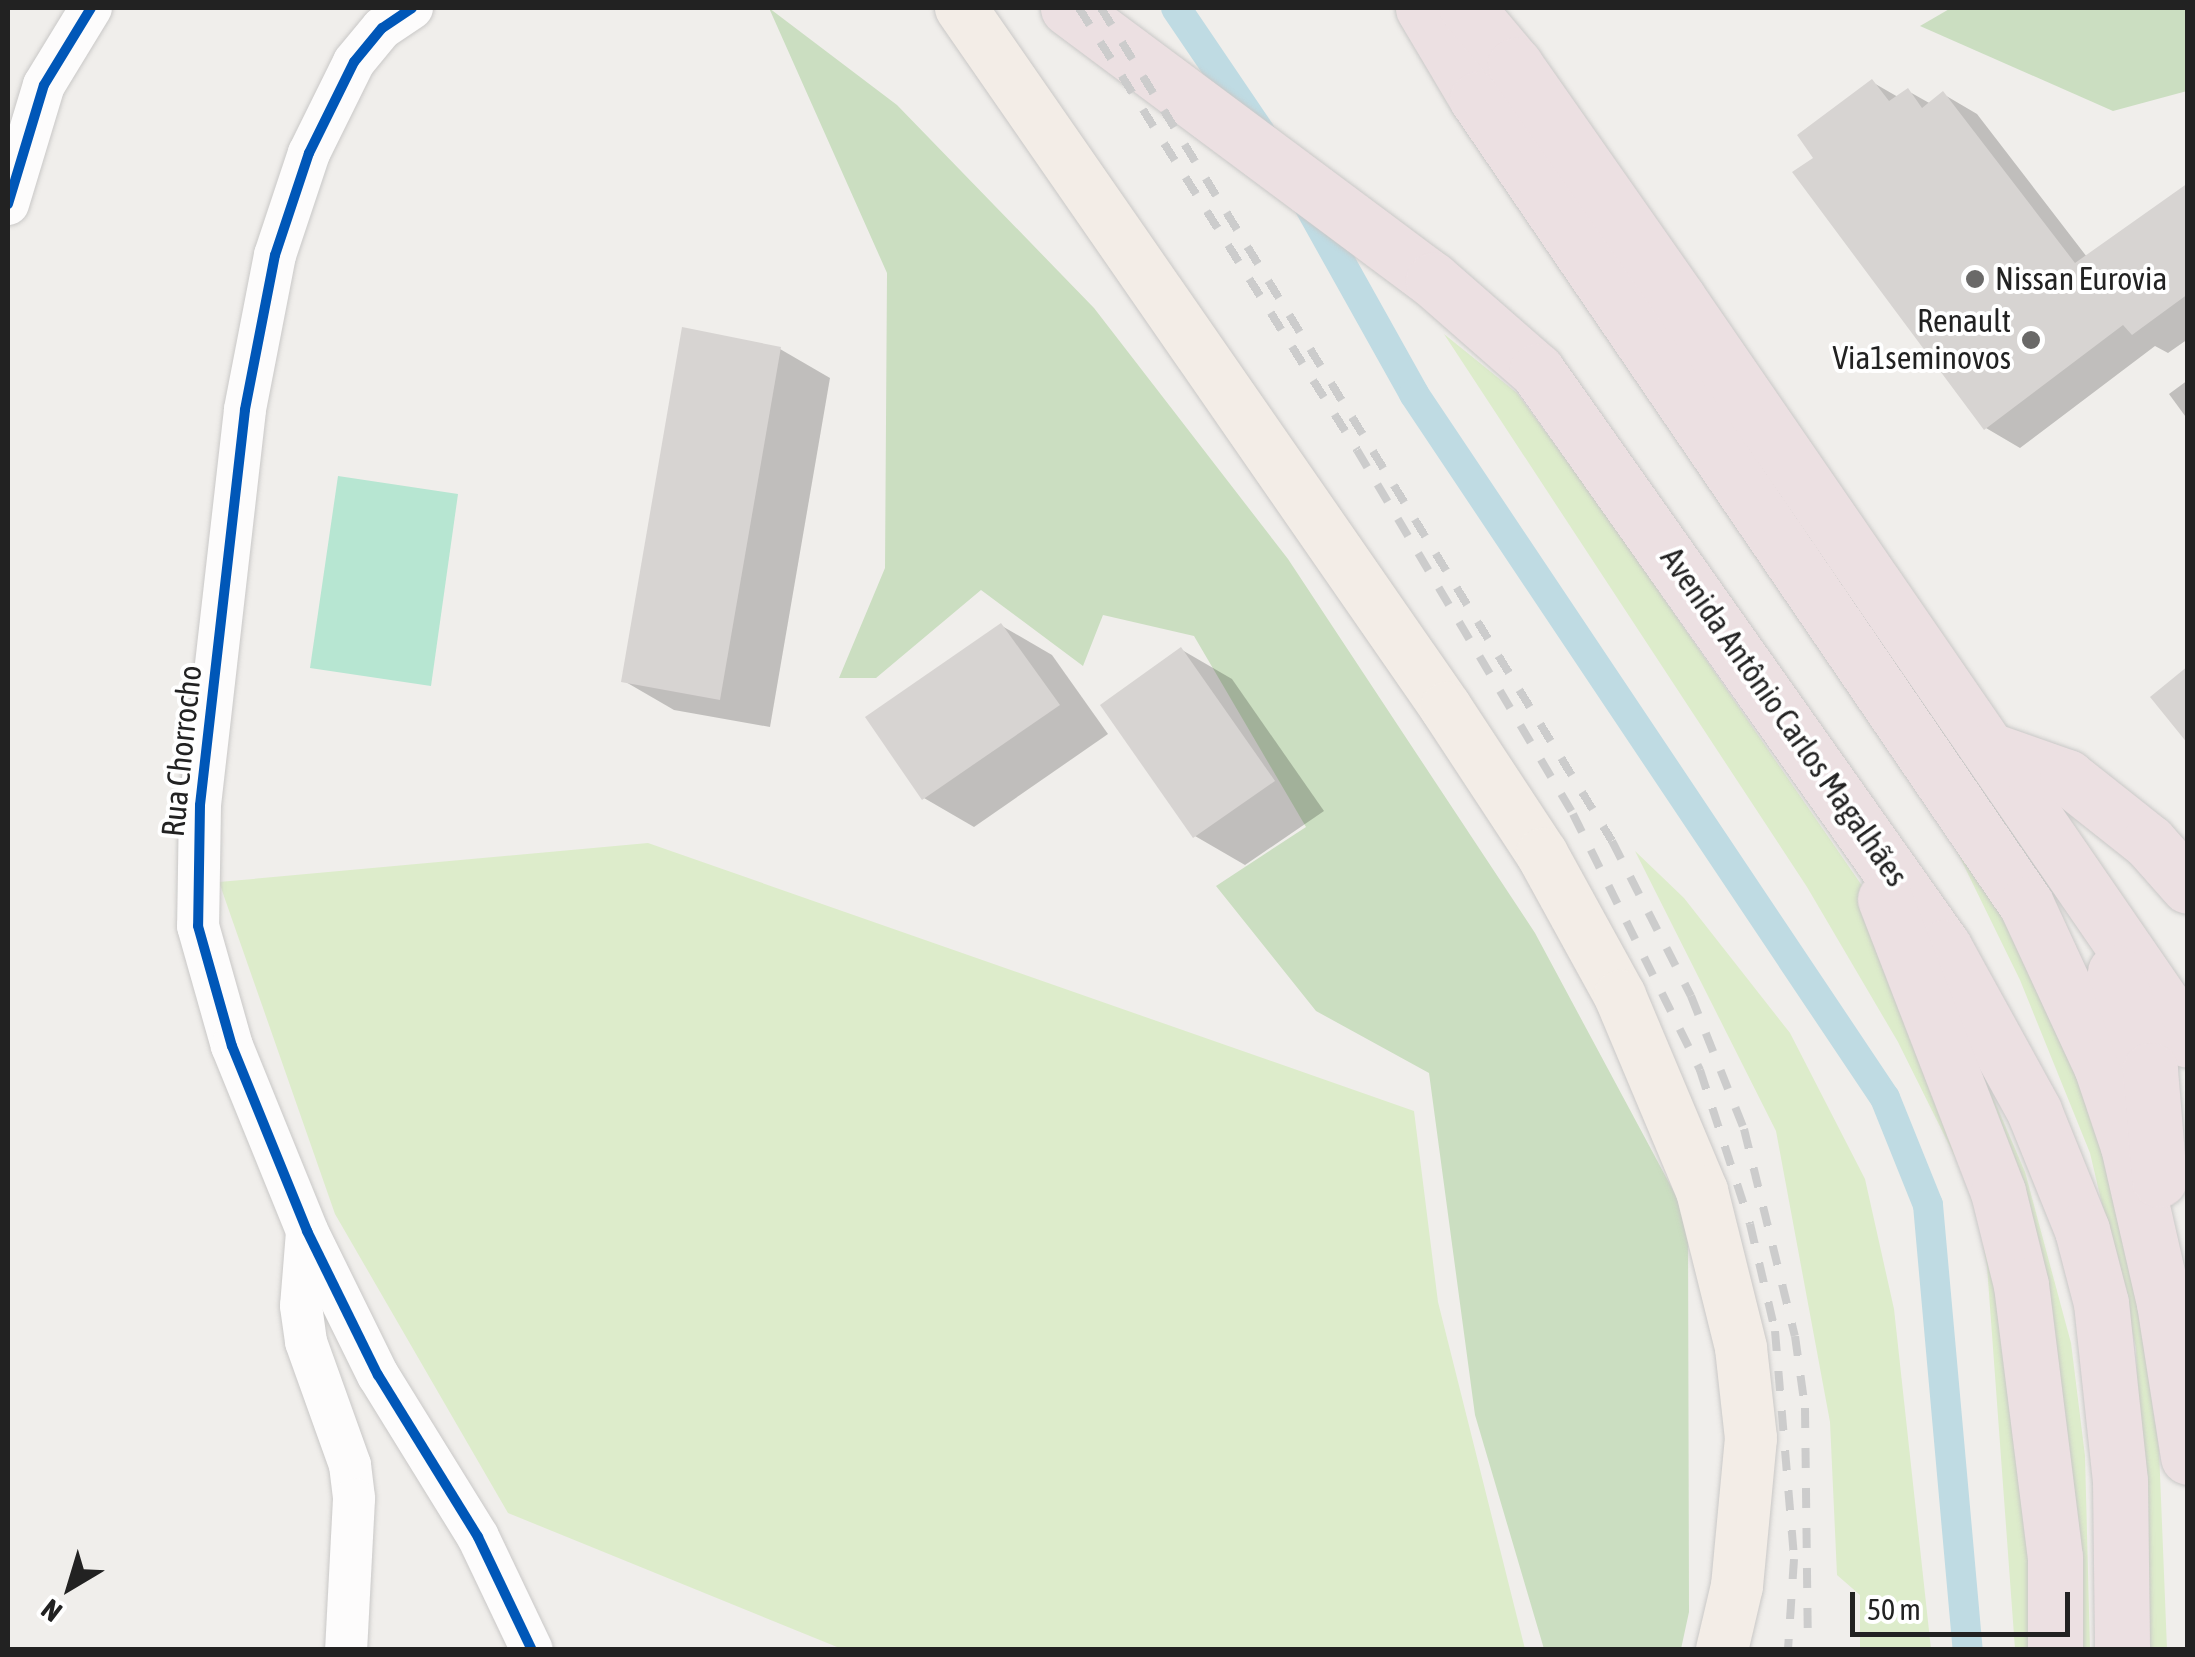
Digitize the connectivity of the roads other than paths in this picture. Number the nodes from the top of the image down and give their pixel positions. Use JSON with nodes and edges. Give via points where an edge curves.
{"nodes":[{"id":1,"x":90,"y":8,"type":"edge"},
{"id":2,"x":412,"y":8,"type":"edge"},
{"id":3,"x":944,"y":8,"type":"edge"},
{"id":4,"x":961,"y":8,"type":"edge"},
{"id":5,"x":1423,"y":8,"type":"edge"},
{"id":6,"x":1467,"y":8,"type":"edge"},
{"id":7,"x":1088,"y":23,"type":"edge"},
{"id":8,"x":1018,"y":90,"type":"junction"},
{"id":9,"x":8,"y":204,"type":"edge"},
{"id":10,"x":2005,"y":771,"type":"junction"},
{"id":11,"x":1851,"y":814,"type":"junction"},
{"id":12,"x":2188,"y":886,"type":"edge"},
{"id":13,"x":2188,"y":979,"type":"edge"},
{"id":14,"x":2188,"y":1040,"type":"edge"},
{"id":15,"x":307,"y":1231,"type":"junction"},
{"id":16,"x":2164,"y":1302,"type":"junction"},
{"id":17,"x":2188,"y":1457,"type":"edge"},
{"id":18,"x":346,"y":1650,"type":"edge"},
{"id":19,"x":532,"y":1650,"type":"edge"},
{"id":20,"x":1722,"y":1650,"type":"edge"},
{"id":21,"x":2055,"y":1650,"type":"edge"},
{"id":22,"x":2122,"y":1650,"type":"edge"}],
"edges":[{"from":1,"to":9,"type":"street","via":[[44,85]]},
{"from":2,"to":15,"type":"street","name":"Rua Chorrocho","via":[[382,28],[354,62],[309,153],[275,255],[245,410],[200,805],[198,926],[211,984]]},
{"from":3,"to":8,"type":"street"},
{"from":4,"to":8,"type":"main road"},
{"from":5,"to":16,"type":"highway","via":[[1488,116],[2026,904],[2107,1082]]},
{"from":6,"to":10,"type":"highway","via":[[1515,65]]},
{"from":7,"to":11,"type":"highway","name":"Avenida Antônio Carlos Magalhães","via":[[1433,280],[1537,371]]},
{"from":8,"to":20,"type":"main road","via":[[1542,854],[1666,1098],[1726,1272],[1751,1438],[1736,1586]]},
{"from":10,"to":12,"type":"highway","via":[[2067,778],[2149,842]]},
{"from":10,"to":13,"type":"highway","via":[[2123,890]]},
{"from":10,"to":14,"type":"highway"},
{"from":10,"to":16,"type":"highway","via":[[2098,934],[2150,1070]]},
{"from":11,"to":21,"type":"highway","via":[[1998,1192],[2021,1285],[2050,1497]]},
{"from":11,"to":22,"type":"highway","name":"Avenida Antônio Carlos Magalhães","via":[[1990,1023],[2082,1230],[2114,1390]]},
{"from":15,"to":18,"type":"street","via":[[301,1306],[306,1342],[350,1465],[354,1499]]},
{"from":15,"to":19,"type":"street","name":"Rua Chorrocho","via":[[378,1375],[486,1552]]},
{"from":16,"to":17,"type":"highway"}]}
